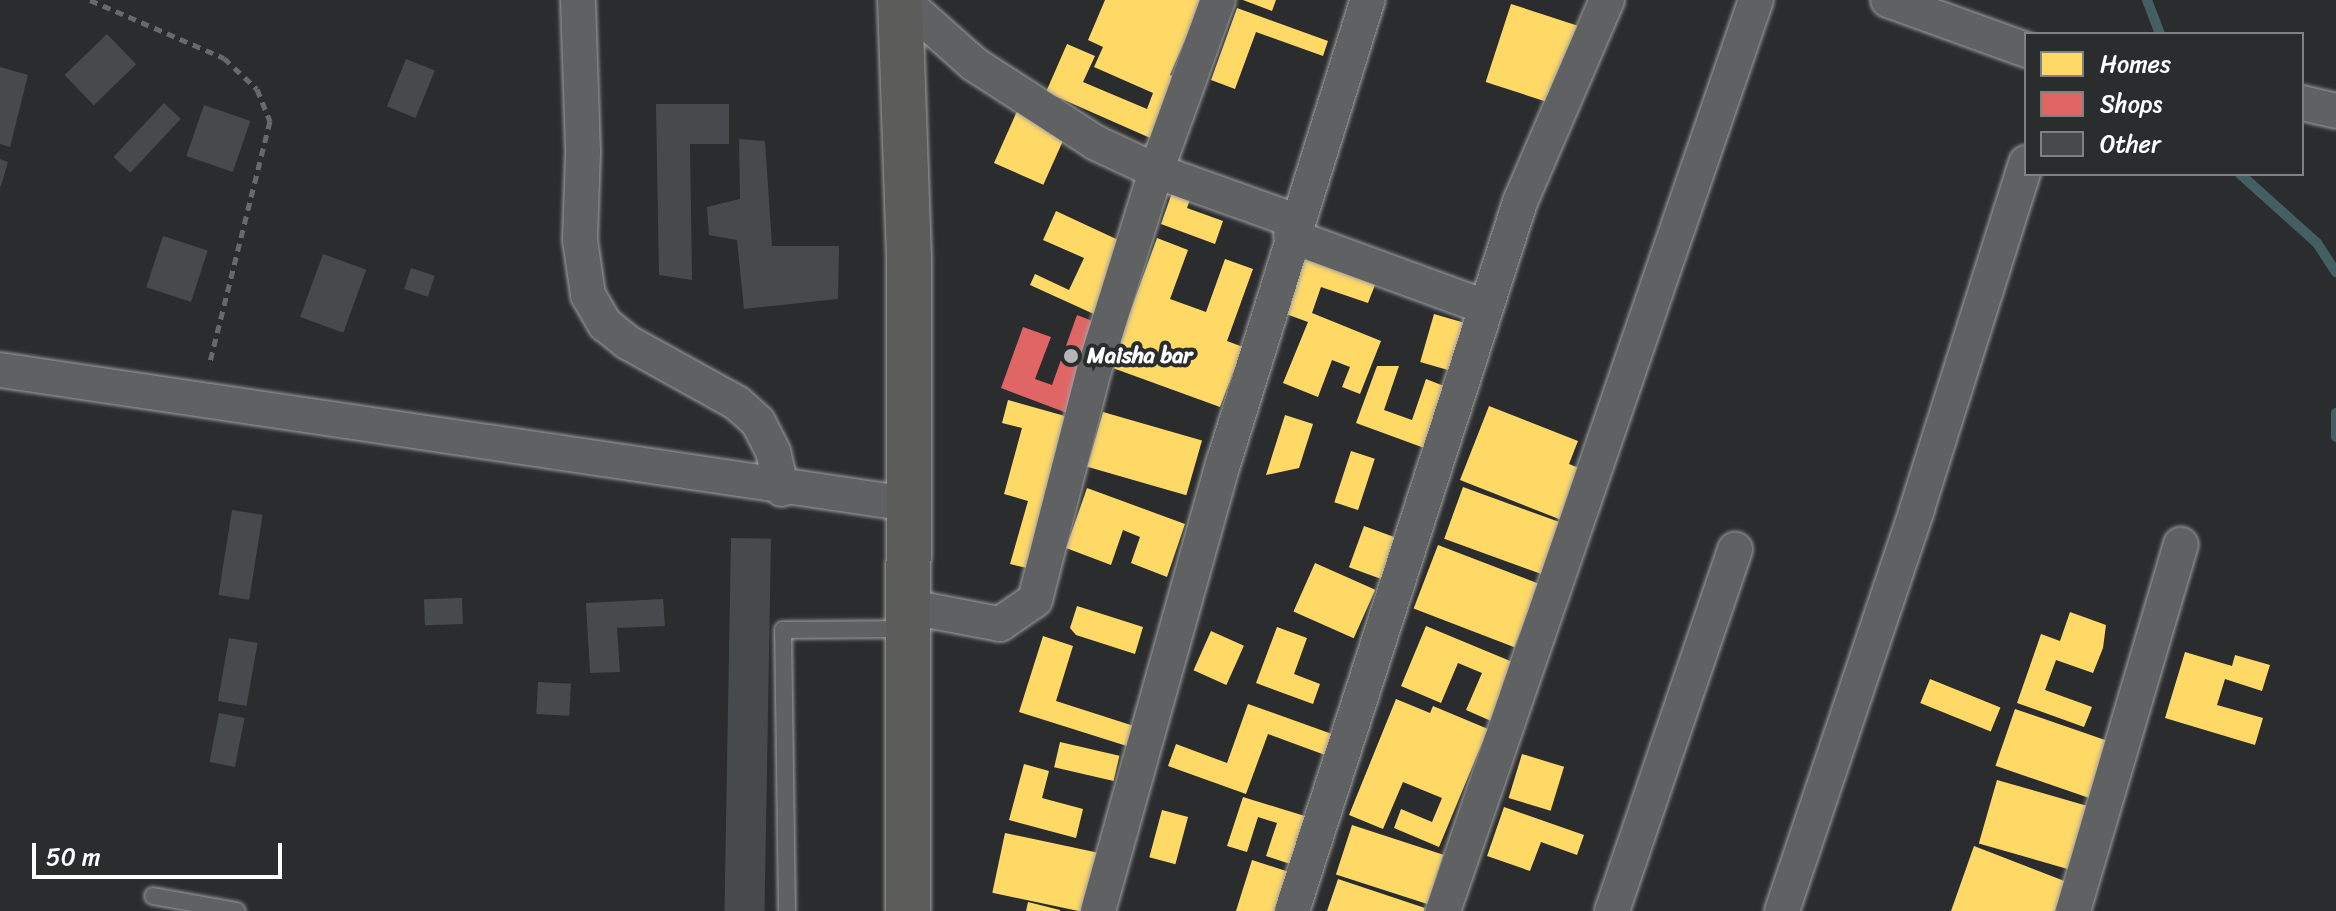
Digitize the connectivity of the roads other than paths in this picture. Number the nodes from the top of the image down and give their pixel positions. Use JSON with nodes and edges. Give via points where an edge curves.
{"nodes":[{"id":1,"x":578,"y":0,"type":"edge"},
{"id":2,"x":901,"y":0,"type":"edge"},
{"id":3,"x":1218,"y":0,"type":"edge"},
{"id":4,"x":1368,"y":0,"type":"edge"},
{"id":5,"x":1607,"y":0,"type":"edge"},
{"id":6,"x":1756,"y":0,"type":"edge"},
{"id":7,"x":1888,"y":0,"type":"edge"},
{"id":8,"x":2024,"y":49,"type":"edge"},
{"id":9,"x":2304,"y":103,"type":"edge"},
{"id":10,"x":2336,"y":111,"type":"edge"},
{"id":11,"x":2024,"y":169,"type":"edge"},
{"id":12,"x":1156,"y":171,"type":"junction"},
{"id":13,"x":1294,"y":228,"type":"junction"},
{"id":14,"x":1485,"y":307,"type":"junction"},
{"id":15,"x":0,"y":370,"type":"edge"},
{"id":16,"x":782,"y":489,"type":"junction"},
{"id":17,"x":908,"y":504,"type":"junction"},
{"id":18,"x":2181,"y":545,"type":"dead end"},
{"id":19,"x":1735,"y":549,"type":"dead end"},
{"id":20,"x":910,"y":618,"type":"junction"},
{"id":21,"x":153,"y":896,"type":"dead end"},
{"id":22,"x":237,"y":911,"type":"edge"},
{"id":23,"x":787,"y":911,"type":"edge"},
{"id":24,"x":908,"y":911,"type":"edge"},
{"id":25,"x":1098,"y":911,"type":"edge"},
{"id":26,"x":1292,"y":911,"type":"edge"},
{"id":27,"x":1443,"y":911,"type":"edge"},
{"id":28,"x":1612,"y":911,"type":"edge"},
{"id":29,"x":1782,"y":911,"type":"edge"},
{"id":30,"x":2073,"y":911,"type":"edge"}],
"edges":[{"from":1,"to":16,"type":"street","via":[[580,240],[588,295],[605,324],[627,342],[737,403],[758,422],[773,451]]},
{"from":2,"to":12,"type":"street","via":[[1005,86],[1096,143]]},
{"from":2,"to":17,"type":"highway","via":[[909,258]]},
{"from":3,"to":12,"type":"street"},
{"from":4,"to":13,"type":"street"},
{"from":5,"to":14,"type":"street","via":[[1520,202]]},
{"from":6,"to":27,"type":"street"},
{"from":7,"to":8,"type":"street"},
{"from":9,"to":10,"type":"street"},
{"from":11,"to":29,"type":"street"},
{"from":12,"to":13,"type":"street"},
{"from":12,"to":20,"type":"street","via":[[1081,418],[1035,600],[1000,624]]},
{"from":13,"to":14,"type":"street"},
{"from":13,"to":25,"type":"street"},
{"from":14,"to":26,"type":"street"},
{"from":15,"to":16,"type":"street"},
{"from":16,"to":17,"type":"street"},
{"from":17,"to":20,"type":"highway"},
{"from":18,"to":30,"type":"street"},
{"from":19,"to":28,"type":"street"},
{"from":20,"to":23,"type":"lane","via":[[783,630]]},
{"from":20,"to":24,"type":"highway"},
{"from":21,"to":22,"type":"lane"}]}
